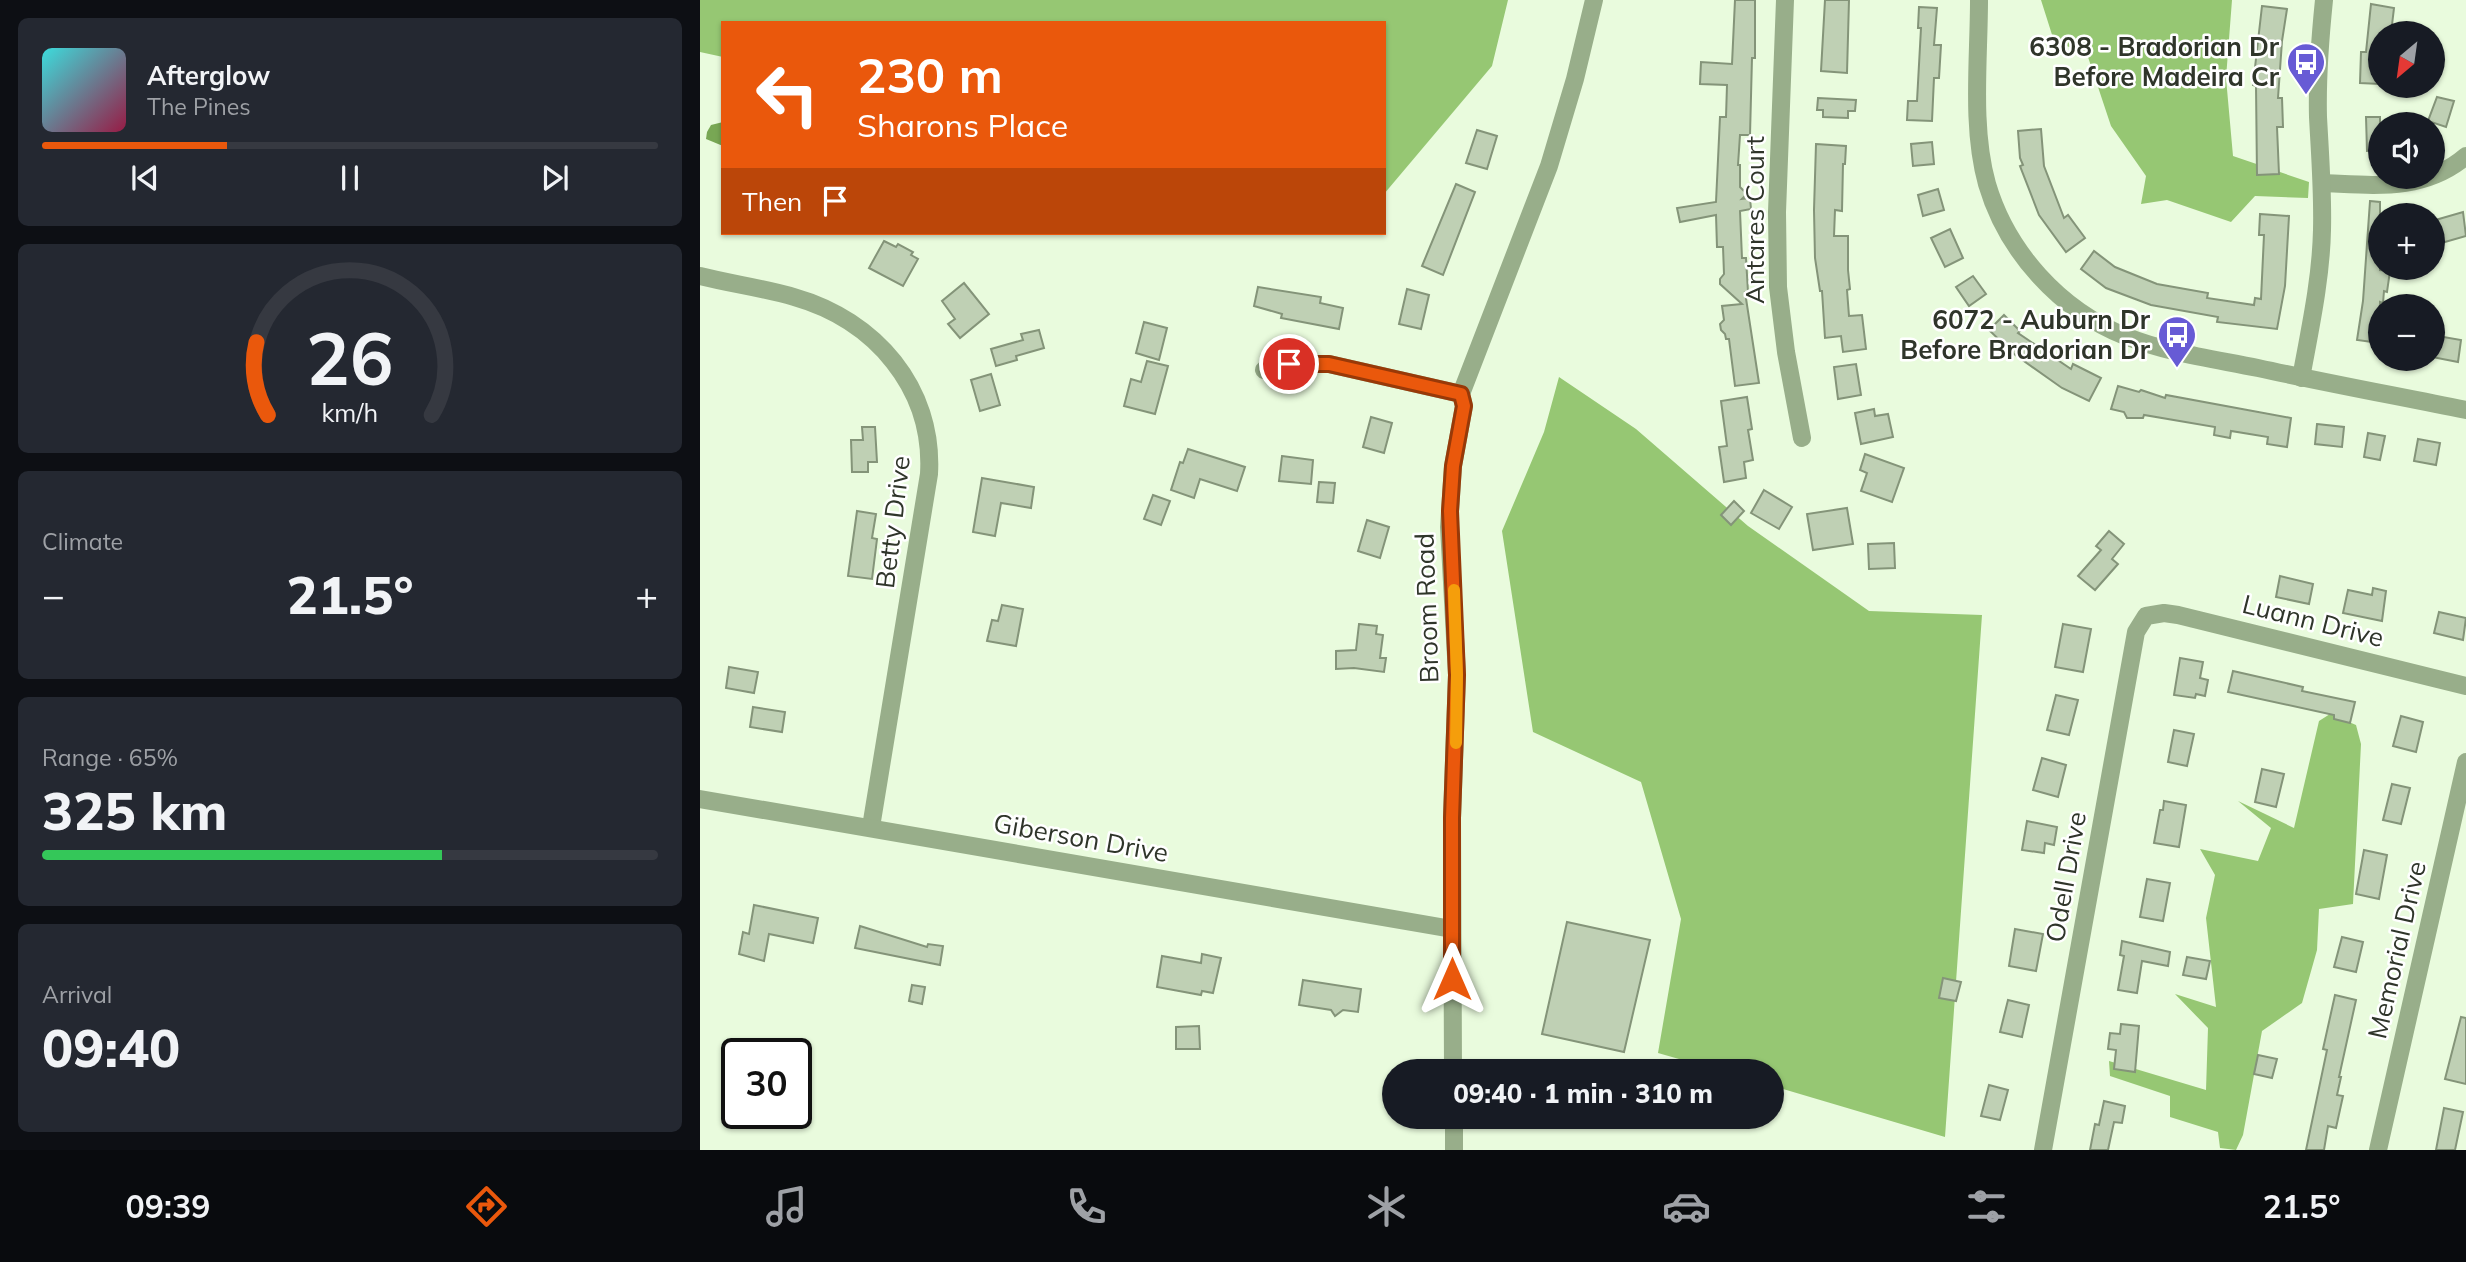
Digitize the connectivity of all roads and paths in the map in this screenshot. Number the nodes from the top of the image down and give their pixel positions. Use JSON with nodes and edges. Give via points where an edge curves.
{"nodes":[{"id":1,"x":1594,"y":0,"type":"edge"},
{"id":2,"x":1785,"y":0,"type":"edge"},
{"id":3,"x":1979,"y":0,"type":"edge"},
{"id":4,"x":2324,"y":0,"type":"edge"},
{"id":5,"x":2466,"y":156,"type":"edge"},
{"id":6,"x":2323,"y":183,"type":"junction"},
{"id":7,"x":700,"y":276,"type":"edge"},
{"id":8,"x":1264,"y":370,"type":"dead end"},
{"id":9,"x":2301,"y":378,"type":"junction"},
{"id":10,"x":1461,"y":394,"type":"junction"},
{"id":11,"x":2466,"y":410,"type":"edge"},
{"id":12,"x":1802,"y":438,"type":"dead end"},
{"id":13,"x":2146,"y":616,"type":"joint"},
{"id":14,"x":2466,"y":686,"type":"edge"},
{"id":15,"x":2466,"y":762,"type":"edge"},
{"id":16,"x":700,"y":799,"type":"edge"},
{"id":17,"x":871,"y":827,"type":"junction"},
{"id":18,"x":1452,"y":929,"type":"junction"},
{"id":19,"x":1453,"y":1059,"type":"edge"},
{"id":20,"x":1454,"y":1129,"type":"edge"},
{"id":21,"x":1454,"y":1150,"type":"edge"},
{"id":22,"x":2043,"y":1150,"type":"edge"},
{"id":23,"x":2378,"y":1150,"type":"edge"}],
"edges":[{"from":1,"to":10,"type":"street","name":"Broom Road","via":[[1549,166]]},
{"from":2,"to":12,"type":"street","name":"Antares Court","via":[[1778,287]]},
{"from":3,"to":9,"type":"street","via":[[1982,161],[2001,219],[2039,276],[2081,312],[2124,336]]},
{"from":4,"to":6,"type":"street","via":[[2318,115]]},
{"from":5,"to":6,"type":"street","via":[[2446,171],[2413,183]]},
{"from":6,"to":9,"type":"street","via":[[2316,292]]},
{"from":7,"to":17,"type":"street","name":"Betty Drive","via":[[795,297],[848,320],[894,360],[922,414],[929,474]]},
{"from":8,"to":10,"type":"street","via":[[1289,364],[1329,364]]},
{"from":9,"to":11,"type":"street"},
{"from":10,"to":18,"type":"street","name":"Broom Road","via":[[1464,406],[1453,466],[1450,527],[1457,675]]},
{"from":13,"to":14,"type":"street","name":"Luann Drive","via":[[2178,615]]},
{"from":13,"to":22,"type":"street","name":"Odell Drive","via":[[2136,632]]},
{"from":15,"to":23,"type":"street","name":"Memorial Drive"},
{"from":16,"to":17,"type":"street","name":"Giberson Drive"},
{"from":17,"to":18,"type":"street","name":"Giberson Drive"},
{"from":18,"to":19,"type":"street","name":"Broom Road"},
{"from":20,"to":21,"type":"street"}]}
